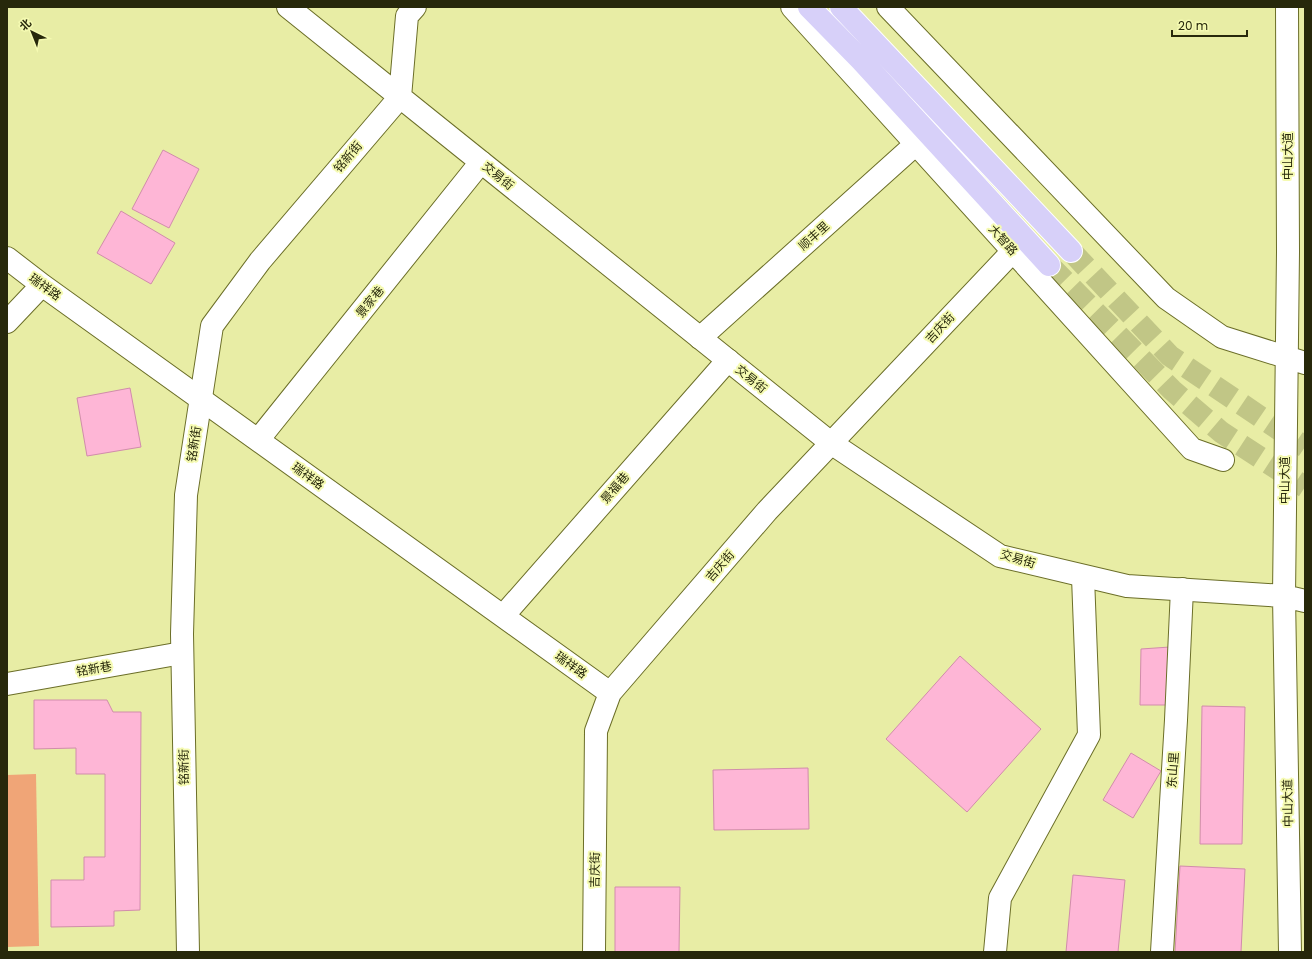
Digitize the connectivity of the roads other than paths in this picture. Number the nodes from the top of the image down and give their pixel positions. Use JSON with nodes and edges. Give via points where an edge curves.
{"nodes":[{"id":1,"x":288,"y":7,"type":"edge"},
{"id":2,"x":415,"y":7,"type":"edge"},
{"id":3,"x":792,"y":7,"type":"edge"},
{"id":4,"x":809,"y":7,"type":"edge"},
{"id":5,"x":841,"y":7,"type":"edge"},
{"id":6,"x":888,"y":7,"type":"edge"},
{"id":7,"x":1293,"y":9,"type":"edge"},
{"id":8,"x":400,"y":97,"type":"junction"},
{"id":9,"x":922,"y":139,"type":"junction"},
{"id":10,"x":481,"y":162,"type":"junction"},
{"id":11,"x":1013,"y":251,"type":"junction"},
{"id":12,"x":1071,"y":251,"type":"tunnel mouth"},
{"id":13,"x":7,"y":258,"type":"edge"},
{"id":14,"x":1049,"y":264,"type":"tunnel mouth"},
{"id":15,"x":42,"y":285,"type":"junction"},
{"id":16,"x":7,"y":322,"type":"edge"},
{"id":17,"x":700,"y":338,"type":"junction"},
{"id":18,"x":728,"y":360,"type":"junction"},
{"id":19,"x":1295,"y":360,"type":"edge"},
{"id":20,"x":201,"y":399,"type":"junction"},
{"id":21,"x":258,"y":440,"type":"junction"},
{"id":22,"x":831,"y":443,"type":"junction"},
{"id":23,"x":1223,"y":460,"type":"dead end"},
{"id":24,"x":1083,"y":577,"type":"junction"},
{"id":25,"x":1182,"y":589,"type":"junction"},
{"id":26,"x":1284,"y":596,"type":"junction"},
{"id":27,"x":1305,"y":601,"type":"edge"},
{"id":28,"x":503,"y":616,"type":"junction"},
{"id":29,"x":182,"y":653,"type":"junction"},
{"id":30,"x":7,"y":684,"type":"edge"},
{"id":31,"x":610,"y":693,"type":"junction"},
{"id":32,"x":188,"y":952,"type":"edge"},
{"id":33,"x":594,"y":952,"type":"edge"},
{"id":34,"x":994,"y":952,"type":"edge"},
{"id":35,"x":1162,"y":952,"type":"edge"},
{"id":36,"x":1290,"y":952,"type":"edge"}],
"edges":[{"from":1,"to":8,"type":"street","name":"交易街"},
{"from":2,"to":8,"type":"street","via":[[407,16]]},
{"from":3,"to":9,"type":"street","name":"大智路"},
{"from":4,"to":9,"type":"main road","name":"大智路","via":[[861,60]]},
{"from":5,"to":12,"type":"main road"},
{"from":6,"to":19,"type":"street","via":[[1166,298],[1222,337]]},
{"from":7,"to":19,"type":"street","name":"中山大道","via":[[1288,252]]},
{"from":8,"to":10,"type":"street","name":"交易街"},
{"from":8,"to":20,"type":"street","name":"铭新街","via":[[260,261],[212,326]]},
{"from":9,"to":11,"type":"street","name":"大智路"},
{"from":9,"to":14,"type":"main road","name":"大智路"},
{"from":9,"to":17,"type":"street","name":"顺丰里"},
{"from":10,"to":17,"type":"street","name":"交易街"},
{"from":10,"to":21,"type":"street","name":"景家巷"},
{"from":11,"to":22,"type":"street","name":"吉庆街"},
{"from":11,"to":23,"type":"street","name":"大智路","via":[[1192,449]]},
{"from":13,"to":15,"type":"street","name":"瑞祥路"},
{"from":15,"to":16,"type":"street"},
{"from":15,"to":20,"type":"street","name":"瑞祥路"},
{"from":17,"to":18,"type":"street","name":"交易街"},
{"from":18,"to":22,"type":"street","name":"交易街"},
{"from":18,"to":28,"type":"street","name":"景福巷"},
{"from":19,"to":26,"type":"street","name":"中山大道"},
{"from":20,"to":21,"type":"street","name":"瑞祥路"},
{"from":20,"to":29,"type":"street","name":"铭新街","via":[[186,495]]},
{"from":21,"to":28,"type":"street","name":"瑞祥路"},
{"from":22,"to":24,"type":"street","name":"交易街","via":[[1000,556]]},
{"from":22,"to":31,"type":"street","name":"吉庆街","via":[[767,511]]},
{"from":24,"to":25,"type":"street","name":"交易街","via":[[1127,586]]},
{"from":24,"to":34,"type":"street","via":[[1089,735],[1000,898]]},
{"from":25,"to":26,"type":"street","name":"交易街"},
{"from":25,"to":35,"type":"street","name":"东山里"},
{"from":26,"to":27,"type":"street","name":"交易街"},
{"from":26,"to":36,"type":"street","name":"中山大道"},
{"from":28,"to":31,"type":"street","name":"瑞祥路"},
{"from":29,"to":30,"type":"street","name":"铭新巷"},
{"from":29,"to":32,"type":"street","name":"铭新街"},
{"from":31,"to":33,"type":"street","name":"吉庆街","via":[[596,731]]}]}
